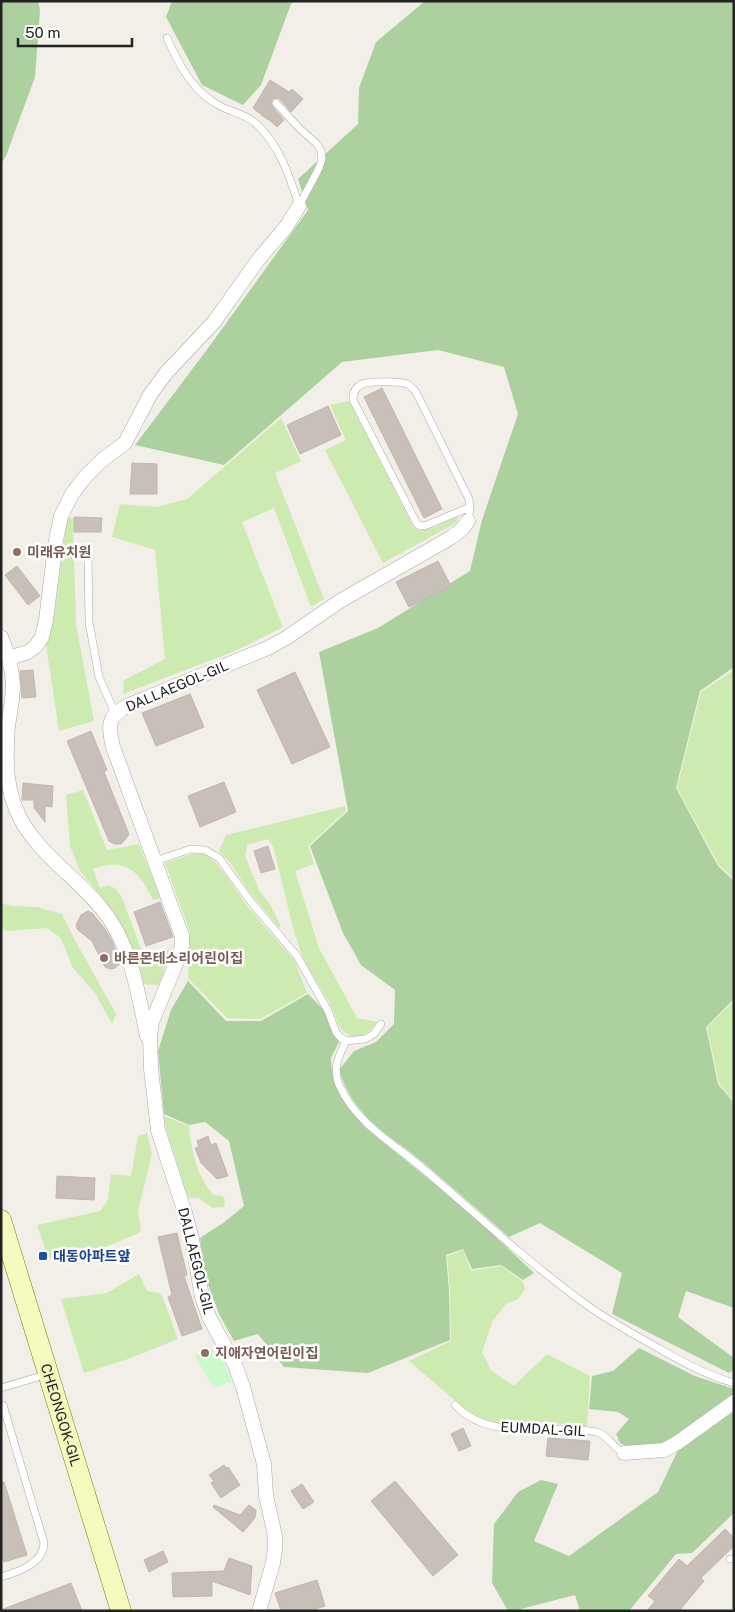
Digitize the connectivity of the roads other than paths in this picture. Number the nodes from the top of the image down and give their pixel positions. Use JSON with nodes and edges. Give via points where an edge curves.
{"nodes":[{"id":1,"x":167,"y":38,"type":"dead end"},
{"id":2,"x":276,"y":102,"type":"dead end"},
{"id":3,"x":299,"y":206,"type":"junction"},
{"id":4,"x":470,"y":507,"type":"junction"},
{"id":5,"x":468,"y":521,"type":"joint"},
{"id":6,"x":88,"y":554,"type":"dead end"},
{"id":7,"x":1,"y":637,"type":"edge"},
{"id":8,"x":9,"y":658,"type":"junction"},
{"id":9,"x":115,"y":713,"type":"junction"},
{"id":10,"x":155,"y":861,"type":"junction"},
{"id":11,"x":381,"y":1024,"type":"dead end"},
{"id":12,"x":346,"y":1041,"type":"junction"},
{"id":13,"x":150,"y":1051,"type":"junction"},
{"id":14,"x":1,"y":1220,"type":"edge"},
{"id":15,"x":48,"y":1374,"type":"junction"},
{"id":16,"x":734,"y":1383,"type":"edge"},
{"id":17,"x":1,"y":1388,"type":"edge"},
{"id":18,"x":734,"y":1402,"type":"edge"},
{"id":19,"x":3,"y":1405,"type":"dead end"},
{"id":20,"x":455,"y":1405,"type":"dead end"},
{"id":21,"x":624,"y":1452,"type":"joint"},
{"id":22,"x":1,"y":1578,"type":"edge"},
{"id":23,"x":113,"y":1586,"type":"junction"},
{"id":24,"x":114,"y":1611,"type":"edge"},
{"id":25,"x":121,"y":1611,"type":"edge"},
{"id":26,"x":259,"y":1611,"type":"edge"}],
"edges":[{"from":1,"to":3,"type":"lane","via":[[195,87],[211,102],[254,121],[265,133],[285,167]]},
{"from":2,"to":3,"type":"lane","via":[[321,151],[319,168]]},
{"from":3,"to":8,"type":"street","via":[[214,322],[166,373],[124,443],[85,476],[72,494],[61,516],[42,638],[28,652]]},
{"from":4,"to":4,"type":"lane","via":[[416,392],[401,382],[362,384],[356,388],[353,400],[417,524],[427,525]]},
{"from":4,"to":5,"type":"lane"},
{"from":5,"to":9,"type":"street","name":"DALLAEGOL-GIL","via":[[452,537],[340,601],[268,648]]},
{"from":6,"to":9,"type":"lane","via":[[89,622],[99,677]]},
{"from":7,"to":8,"type":"street","name":"DALLAEGOL-GIL"},
{"from":8,"to":13,"type":"street","name":"DALLAEGOL-GIL","via":[[13,692],[7,770],[16,809],[35,840],[91,896],[118,932],[132,970]]},
{"from":9,"to":10,"type":"street","name":"DALLAEGOL-GIL","via":[[110,722],[113,747]]},
{"from":10,"to":12,"type":"lane","via":[[191,849],[205,850],[219,858],[297,956],[336,1032]]},
{"from":10,"to":13,"type":"street","name":"DALLAEGOL-GIL","via":[[180,928],[182,946],[152,1022]]},
{"from":11,"to":12,"type":"lane","via":[[365,1040]]},
{"from":12,"to":16,"type":"lane","via":[[336,1060],[335,1072],[350,1105],[368,1125],[529,1261],[584,1303],[699,1370]]},
{"from":13,"to":26,"type":"street","name":"DALLAEGOL-GIL","via":[[158,1130],[192,1239],[202,1297],[243,1386],[264,1464],[276,1549]]},
{"from":14,"to":15,"type":"street","name":"CHEONGOK-GIL"},
{"from":15,"to":17,"type":"lane"},
{"from":15,"to":23,"type":"street","name":"CHEONGOK-GIL"},
{"from":18,"to":21,"type":"street","name":"EUMDAL-GIL","via":[[664,1450]]},
{"from":19,"to":22,"type":"lane","via":[[44,1551],[37,1560]]},
{"from":20,"to":21,"type":"lane","name":"EUMDAL-GIL","via":[[470,1416],[505,1429],[599,1433]]},
{"from":23,"to":24,"type":"street"},
{"from":23,"to":25,"type":"street","name":"CHEONGOK-GIL"}]}
